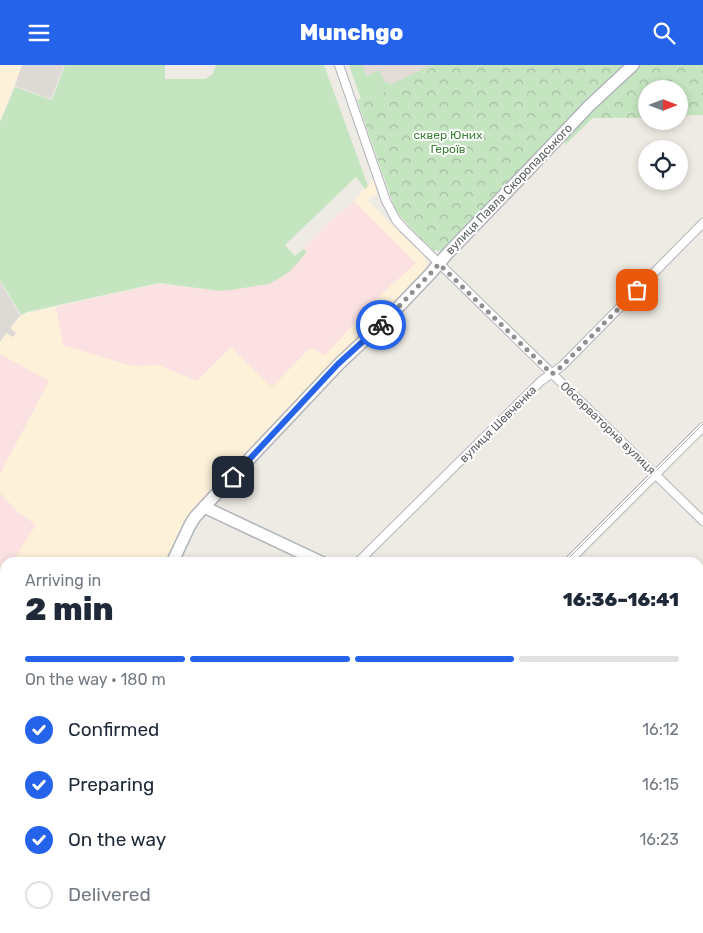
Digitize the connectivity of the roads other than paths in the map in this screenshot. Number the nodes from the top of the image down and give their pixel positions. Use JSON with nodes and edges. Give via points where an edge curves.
{"nodes":[{"id":1,"x":338,"y":65,"type":"edge"},
{"id":2,"x":633,"y":65,"type":"edge"},
{"id":3,"x":703,"y":223,"type":"edge"},
{"id":4,"x":439,"y":264,"type":"junction"},
{"id":5,"x":552,"y":374,"type":"junction"},
{"id":6,"x":703,"y":427,"type":"edge"},
{"id":7,"x":655,"y":475,"type":"junction"},
{"id":8,"x":204,"y":507,"type":"junction"},
{"id":9,"x":703,"y":521,"type":"edge"},
{"id":10,"x":175,"y":557,"type":"edge"},
{"id":11,"x":310,"y":557,"type":"edge"},
{"id":12,"x":363,"y":557,"type":"edge"},
{"id":13,"x":573,"y":557,"type":"edge"}],
"edges":[{"from":1,"to":4,"type":"street","name":"Обсерваторна вулиця","via":[[391,212]]},
{"from":2,"to":4,"type":"street","name":"вулиця Павла Скоропадського","via":[[589,106]]},
{"from":3,"to":5,"type":"street","name":"вулиця Шевченка"},
{"from":4,"to":5,"type":"street","name":"Обсерваторна вулиця"},
{"from":4,"to":8,"type":"street","name":"вулиця Павла Скоропадського","via":[[338,364]]},
{"from":5,"to":7,"type":"street","name":"Обсерваторна вулиця"},
{"from":5,"to":12,"type":"street","name":"вулиця Шевченка","via":[[541,381]]},
{"from":6,"to":7,"type":"street"},
{"from":7,"to":9,"type":"street","name":"Обсерваторна вулиця"},
{"from":7,"to":13,"type":"street"},
{"from":8,"to":10,"type":"street","name":"вулиця Павла Скоропадського","via":[[190,525]]},
{"from":8,"to":11,"type":"street"}]}
